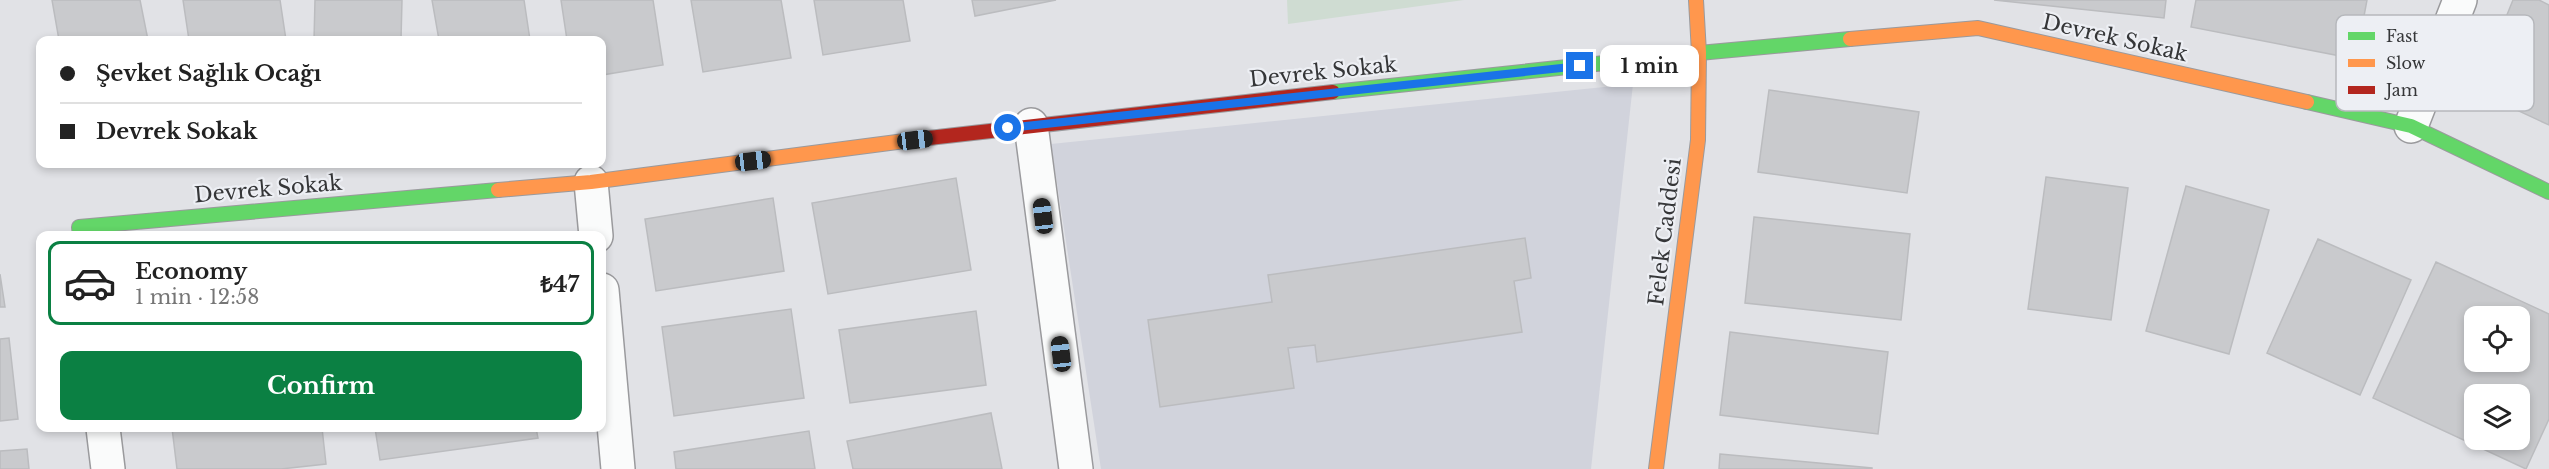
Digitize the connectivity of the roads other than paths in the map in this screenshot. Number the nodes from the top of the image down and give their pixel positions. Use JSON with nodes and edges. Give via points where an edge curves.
{"nodes":[{"id":1,"x":1696,"y":0,"type":"edge"},
{"id":2,"x":2460,"y":0,"type":"edge"},
{"id":3,"x":2454,"y":15,"type":"edge"},
{"id":4,"x":1699,"y":53,"type":"junction"},
{"id":5,"x":2336,"y":109,"type":"edge"},
{"id":6,"x":2345,"y":111,"type":"edge"},
{"id":7,"x":2417,"y":111,"type":"edge"},
{"id":8,"x":1031,"y":125,"type":"junction"},
{"id":9,"x":2411,"y":126,"type":"junction"},
{"id":10,"x":591,"y":182,"type":"junction"},
{"id":11,"x":2549,"y":192,"type":"edge"},
{"id":12,"x":80,"y":231,"type":"edge"},
{"id":13,"x":596,"y":231,"type":"edge"},
{"id":14,"x":606,"y":335,"type":"edge"},
{"id":15,"x":103,"y":432,"type":"edge"},
{"id":16,"x":108,"y":469,"type":"edge"},
{"id":17,"x":618,"y":469,"type":"edge"},
{"id":18,"x":1076,"y":469,"type":"edge"},
{"id":19,"x":1656,"y":469,"type":"edge"}],
"edges":[{"from":1,"to":4,"type":"street","name":"Felek Caddesi"},
{"from":2,"to":3,"type":"street"},
{"from":4,"to":5,"type":"street","name":"Devrek Sokak","via":[[1978,28]]},
{"from":4,"to":8,"type":"street","name":"Devrek Sokak"},
{"from":4,"to":19,"type":"street","name":"Felek Caddesi","via":[[1698,140]]},
{"from":6,"to":9,"type":"street","name":"Devrek Sokak"},
{"from":7,"to":9,"type":"street"},
{"from":8,"to":10,"type":"street","name":"Devrek Sokak"},
{"from":8,"to":18,"type":"street"},
{"from":9,"to":11,"type":"street","name":"Devrek Sokak"},
{"from":10,"to":12,"type":"street","name":"Devrek Sokak"},
{"from":10,"to":13,"type":"street"},
{"from":14,"to":17,"type":"street"},
{"from":15,"to":16,"type":"street"}]}
